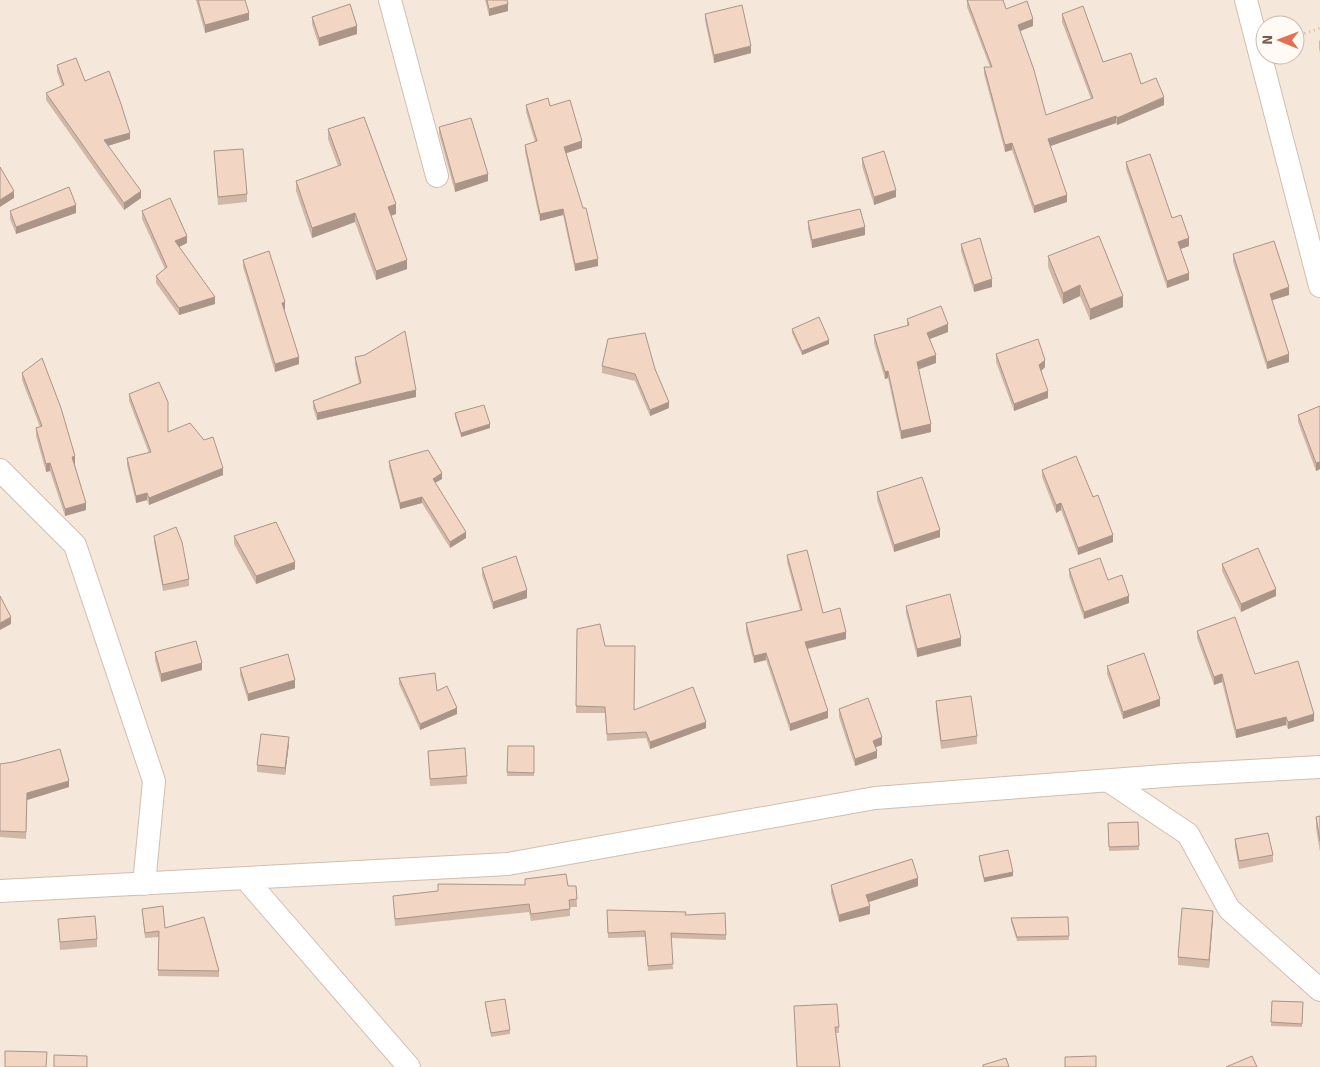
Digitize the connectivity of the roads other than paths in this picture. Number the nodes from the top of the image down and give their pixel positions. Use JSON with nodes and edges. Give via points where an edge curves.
{"nodes":[{"id":1,"x":390,"y":0,"type":"edge"},
{"id":2,"x":1246,"y":0,"type":"edge"},
{"id":3,"x":437,"y":176,"type":"dead end"},
{"id":4,"x":1320,"y":286,"type":"edge"},
{"id":5,"x":0,"y":470,"type":"edge"},
{"id":6,"x":1320,"y":767,"type":"edge"},
{"id":7,"x":1109,"y":781,"type":"junction"},
{"id":8,"x":245,"y":878,"type":"junction"},
{"id":9,"x":144,"y":884,"type":"junction"},
{"id":10,"x":0,"y":891,"type":"edge"},
{"id":11,"x":1320,"y":990,"type":"edge"},
{"id":12,"x":409,"y":1067,"type":"edge"}],
"edges":[{"from":1,"to":3,"type":"street"},
{"from":2,"to":4,"type":"street"},
{"from":5,"to":9,"type":"street","via":[[75,545],[154,781]]},
{"from":6,"to":7,"type":"street"},
{"from":7,"to":8,"type":"street","via":[[875,798],[508,864]]},
{"from":7,"to":11,"type":"street","via":[[1188,834],[1229,909]]},
{"from":8,"to":9,"type":"street"},
{"from":8,"to":12,"type":"street"},
{"from":9,"to":10,"type":"street"}]}
